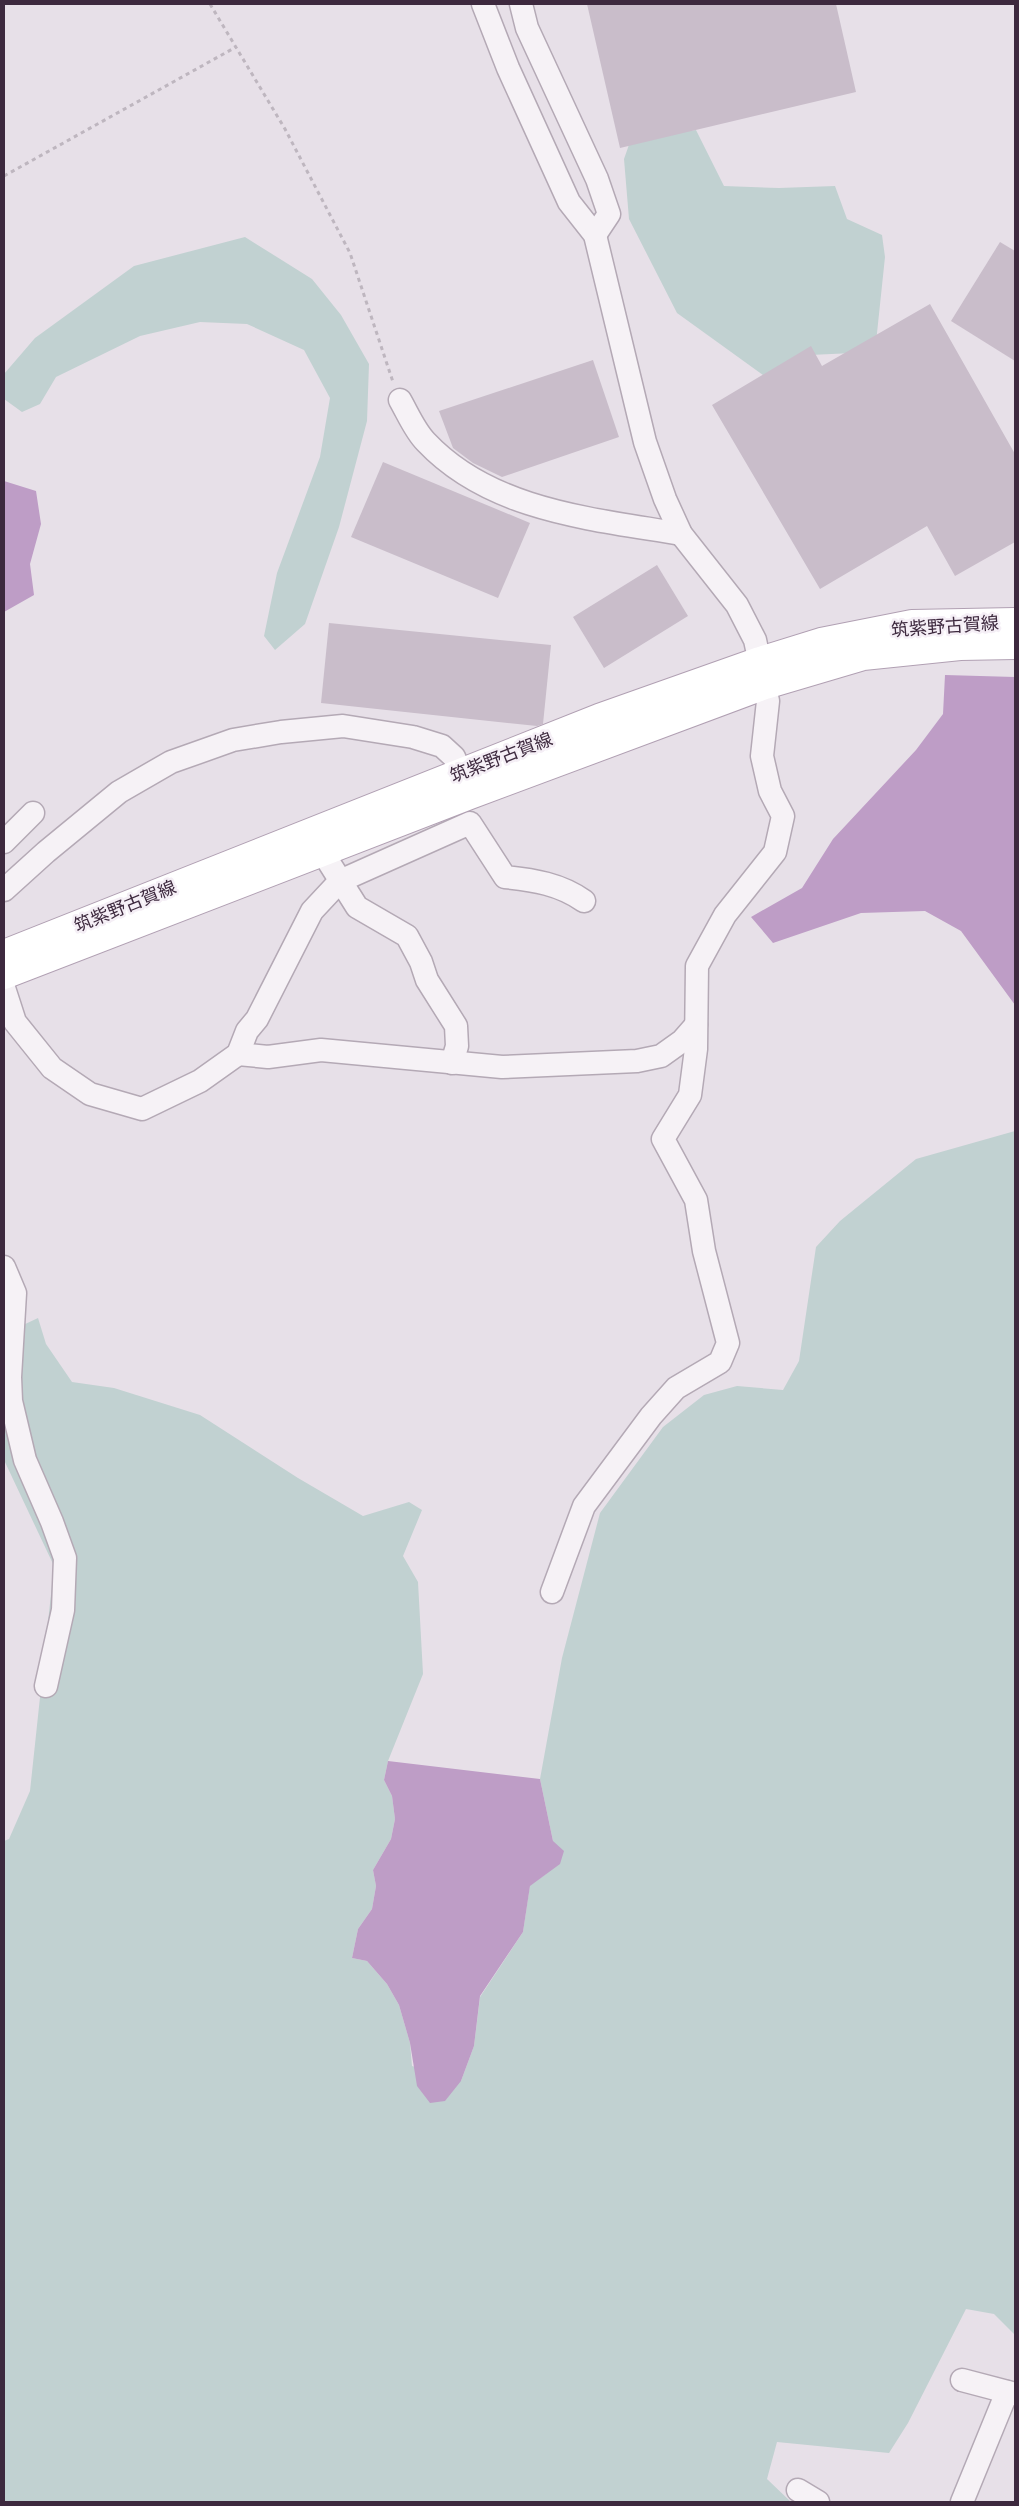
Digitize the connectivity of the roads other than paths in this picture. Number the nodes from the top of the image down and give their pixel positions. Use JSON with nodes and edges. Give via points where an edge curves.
{"nodes":[{"id":1,"x":483,"y":4,"type":"edge"},
{"id":2,"x":521,"y":4,"type":"edge"},
{"id":3,"x":595,"y":235,"type":"junction"},
{"id":4,"x":400,"y":400,"type":"road end"},
{"id":5,"x":681,"y":534,"type":"junction"},
{"id":6,"x":1015,"y":622,"type":"edge"},
{"id":7,"x":1015,"y":645,"type":"edge"},
{"id":8,"x":763,"y":673,"type":"junction"},
{"id":9,"x":465,"y":784,"type":"junction"},
{"id":10,"x":33,"y":813,"type":"dead end"},
{"id":11,"x":4,"y":842,"type":"edge"},
{"id":12,"x":323,"y":853,"type":"junction"},
{"id":13,"x":340,"y":881,"type":"junction"},
{"id":14,"x":4,"y":890,"type":"edge"},
{"id":15,"x":584,"y":901,"type":"dead end"},
{"id":16,"x":4,"y":954,"type":"edge"},
{"id":17,"x":4,"y":975,"type":"edge"},
{"id":18,"x":4,"y":988,"type":"edge"},
{"id":19,"x":696,"y":1025,"type":"junction"},
{"id":20,"x":238,"y":1054,"type":"junction"},
{"id":21,"x":452,"y":1063,"type":"junction"},
{"id":22,"x":4,"y":1267,"type":"edge"},
{"id":23,"x":552,"y":1592,"type":"dead end"},
{"id":24,"x":46,"y":1686,"type":"dead end"},
{"id":25,"x":962,"y":2380,"type":"dead end"},
{"id":26,"x":1011,"y":2393,"type":"edge"},
{"id":27,"x":798,"y":2490,"type":"dead end"},
{"id":28,"x":818,"y":2502,"type":"edge"},
{"id":29,"x":962,"y":2502,"type":"edge"}],
"edges":[{"from":1,"to":3,"type":"street","via":[[508,68],[569,202]]},
{"from":2,"to":3,"type":"street","via":[[527,28],[600,188],[608,214]]},
{"from":3,"to":5,"type":"street","via":[[645,442]]},
{"from":4,"to":5,"type":"street","via":[[425,441],[447,462],[507,497],[571,515]]},
{"from":5,"to":8,"type":"street","via":[[737,605],[755,640]]},
{"from":6,"to":8,"type":"main road","name":"筑紫野古賀線","via":[[912,624],[821,642]]},
{"from":7,"to":8,"type":"main road","name":"筑紫野古賀線","via":[[960,646],[863,656]]},
{"from":8,"to":9,"type":"main road","name":"筑紫野古賀線","via":[[599,718]]},
{"from":8,"to":19,"type":"street","via":[[768,701],[762,756],[770,791],[783,816],[775,852],[725,915],[697,966]]},
{"from":9,"to":12,"type":"main road","name":"筑紫野古賀線"},
{"from":9,"to":14,"type":"street","via":[[454,757],[442,746],[413,737],[343,726],[233,740],[171,762],[119,792]]},
{"from":9,"to":16,"type":"main road","name":"筑紫野古賀線"},
{"from":10,"to":11,"type":"street"},
{"from":12,"to":13,"type":"street"},
{"from":12,"to":17,"type":"main road","name":"筑紫野古賀線"},
{"from":13,"to":15,"type":"street","via":[[470,823],[505,877],[540,881],[570,891]]},
{"from":13,"to":20,"type":"street","via":[[312,912],[257,1019],[247,1031]]},
{"from":13,"to":21,"type":"street","via":[[357,907],[407,936],[421,962],[426,980],[456,1026],[457,1046]]},
{"from":18,"to":20,"type":"street","via":[[15,1022],[52,1068],[90,1094],[142,1108],[200,1081]]},
{"from":19,"to":21,"type":"street","via":[[682,1041],[661,1056],[638,1061],[502,1068]]},
{"from":19,"to":23,"type":"street","via":[[690,1095],[663,1139],[696,1200],[704,1251],[728,1343],[720,1362],[676,1388],[651,1416],[584,1506]]},
{"from":20,"to":21,"type":"street","via":[[268,1057],[321,1050]]},
{"from":22,"to":24,"type":"street","via":[[16,1293],[11,1401],[25,1460],[65,1558],[63,1610]]},
{"from":25,"to":26,"type":"street"},
{"from":26,"to":29,"type":"street"},
{"from":27,"to":28,"type":"street"}]}
